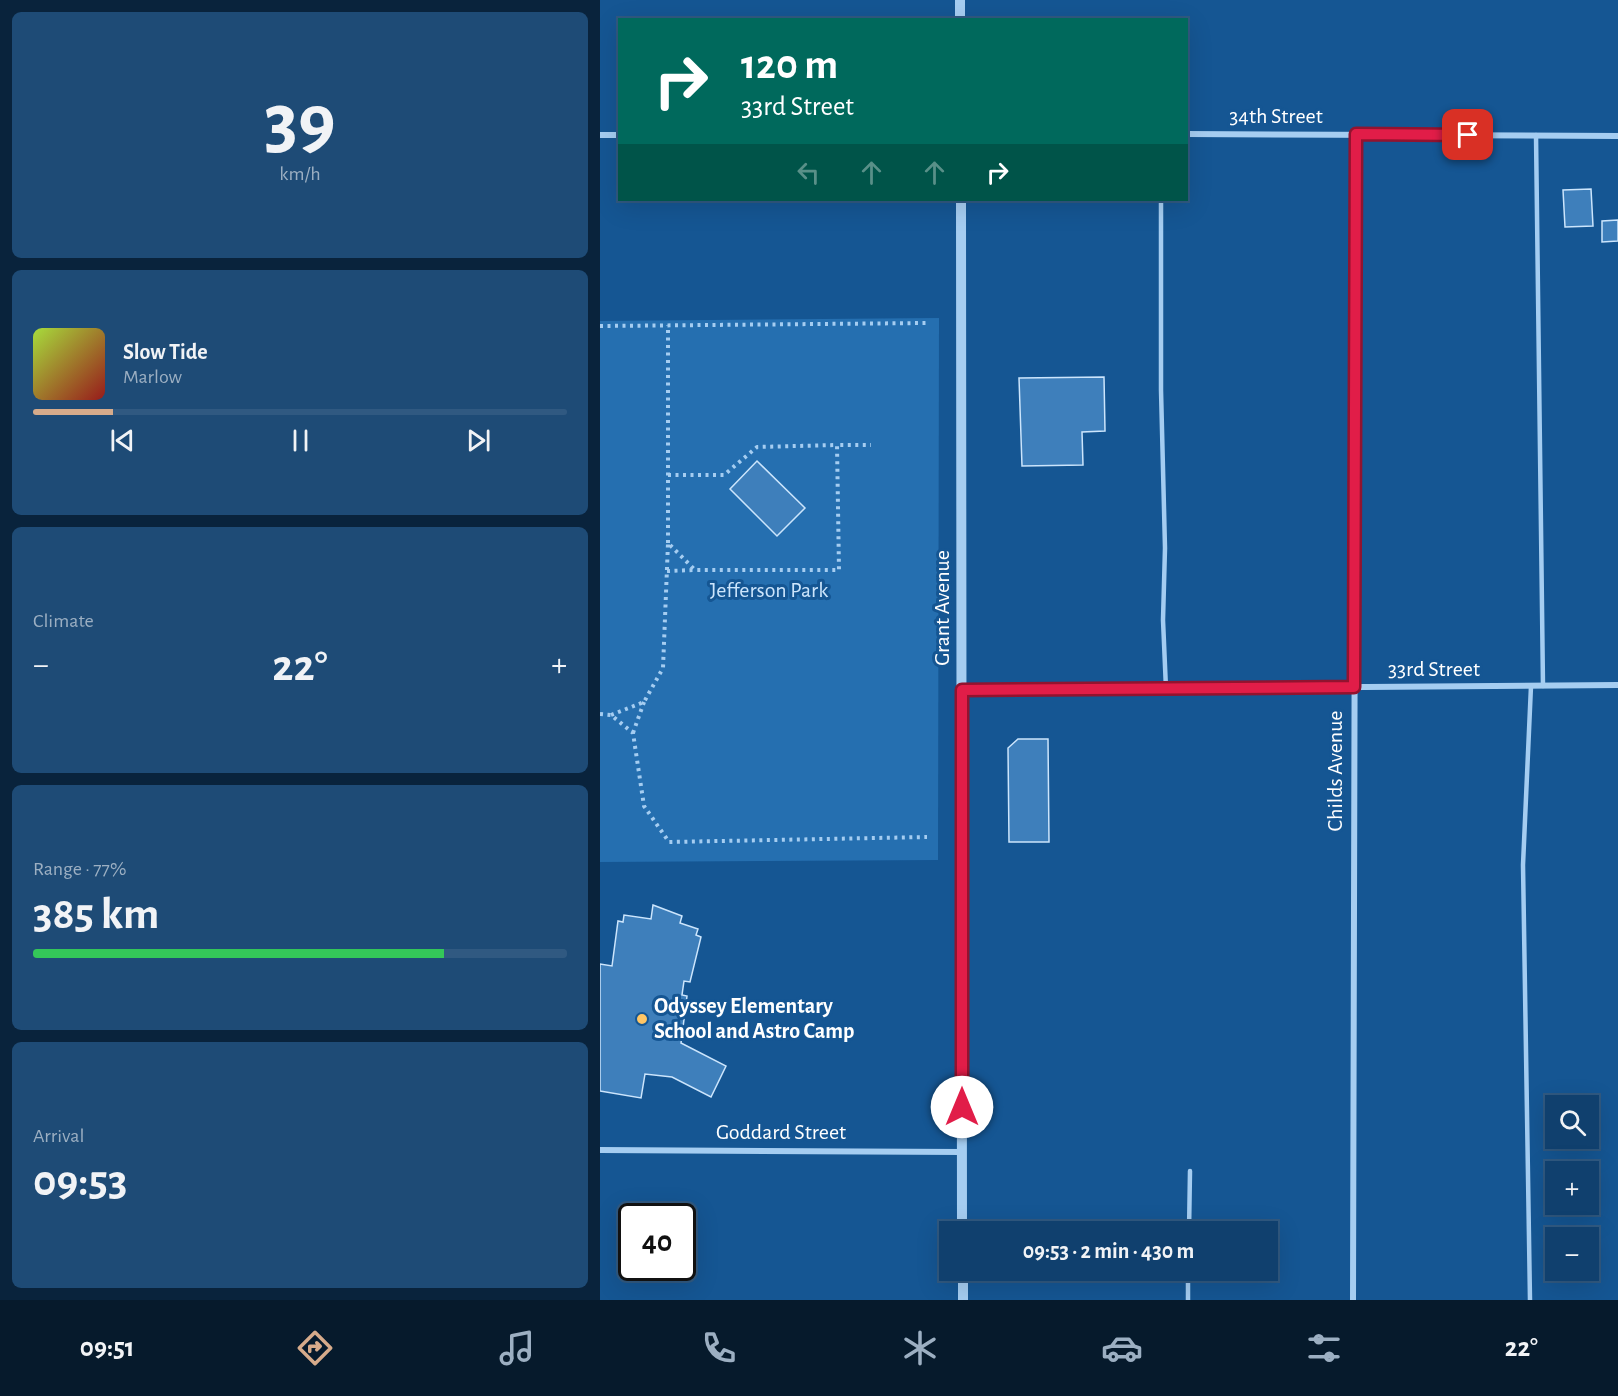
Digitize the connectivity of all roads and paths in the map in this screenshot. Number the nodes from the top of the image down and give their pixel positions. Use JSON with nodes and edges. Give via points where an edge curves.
{"nodes":[{"id":1,"x":960,"y":0,"type":"edge"},
{"id":2,"x":960,"y":18,"type":"edge"},
{"id":3,"x":1188,"y":134,"type":"edge"},
{"id":4,"x":1356,"y":134,"type":"junction"},
{"id":5,"x":600,"y":135,"type":"edge"},
{"id":6,"x":618,"y":135,"type":"edge"},
{"id":7,"x":1536,"y":135,"type":"junction"},
{"id":8,"x":1618,"y":136,"type":"edge"},
{"id":9,"x":961,"y":201,"type":"edge"},
{"id":10,"x":1161,"y":201,"type":"edge"},
{"id":11,"x":927,"y":323,"type":"dead end"},
{"id":12,"x":668,"y":325,"type":"junction"},
{"id":13,"x":600,"y":326,"type":"edge"},
{"id":14,"x":837,"y":445,"type":"junction"},
{"id":15,"x":871,"y":445,"type":"dead end"},
{"id":16,"x":668,"y":475,"type":"junction"},
{"id":17,"x":668,"y":543,"type":"junction"},
{"id":18,"x":696,"y":570,"type":"junction"},
{"id":19,"x":667,"y":571,"type":"junction"},
{"id":20,"x":1618,"y":685,"type":"edge"},
{"id":21,"x":1531,"y":686,"type":"junction"},
{"id":22,"x":1543,"y":686,"type":"junction"},
{"id":23,"x":1354,"y":687,"type":"junction"},
{"id":24,"x":1166,"y":689,"type":"junction"},
{"id":25,"x":962,"y":690,"type":"junction"},
{"id":26,"x":644,"y":702,"type":"junction"},
{"id":27,"x":600,"y":714,"type":"edge"},
{"id":28,"x":611,"y":715,"type":"junction"},
{"id":29,"x":633,"y":733,"type":"junction"},
{"id":30,"x":927,"y":837,"type":"dead end"},
{"id":31,"x":600,"y":1150,"type":"edge"},
{"id":32,"x":962,"y":1152,"type":"junction"},
{"id":33,"x":1190,"y":1171,"type":"dead end"},
{"id":34,"x":962,"y":1221,"type":"edge"},
{"id":35,"x":1189,"y":1221,"type":"edge"},
{"id":36,"x":963,"y":1281,"type":"edge"},
{"id":37,"x":1188,"y":1281,"type":"edge"},
{"id":38,"x":963,"y":1300,"type":"edge"},
{"id":39,"x":1188,"y":1300,"type":"edge"},
{"id":40,"x":1353,"y":1300,"type":"edge"},
{"id":41,"x":1530,"y":1300,"type":"edge"}],
"edges":[{"from":1,"to":2,"type":"street"},
{"from":3,"to":4,"type":"street","name":"34th Street"},
{"from":4,"to":7,"type":"street","name":"34th Street"},
{"from":4,"to":23,"type":"street","name":"Childs Avenue"},
{"from":5,"to":6,"type":"street"},
{"from":7,"to":8,"type":"street","name":"34th Street"},
{"from":7,"to":22,"type":"lane"},
{"from":9,"to":25,"type":"street","name":"Grant Avenue"},
{"from":10,"to":24,"type":"lane"},
{"from":11,"to":12,"type":"path"},
{"from":12,"to":13,"type":"path"},
{"from":12,"to":16,"type":"path"},
{"from":14,"to":15,"type":"path"},
{"from":14,"to":16,"type":"path","via":[[757,447],[724,475]]},
{"from":14,"to":18,"type":"path","via":[[838,570]]},
{"from":16,"to":17,"type":"path"},
{"from":17,"to":18,"type":"path"},
{"from":17,"to":19,"type":"path"},
{"from":18,"to":19,"type":"path"},
{"from":19,"to":26,"type":"path","via":[[663,668]]},
{"from":20,"to":22,"type":"street","name":"33rd Street"},
{"from":21,"to":22,"type":"street","name":"33rd Street"},
{"from":21,"to":23,"type":"street","name":"33rd Street"},
{"from":21,"to":41,"type":"lane","via":[[1523,865]]},
{"from":23,"to":24,"type":"street","name":"33rd Street"},
{"from":23,"to":40,"type":"street","name":"Childs Avenue"},
{"from":24,"to":25,"type":"street","name":"33rd Street"},
{"from":25,"to":32,"type":"street","name":"Grant Avenue"},
{"from":26,"to":28,"type":"path"},
{"from":26,"to":29,"type":"path"},
{"from":27,"to":28,"type":"path"},
{"from":28,"to":29,"type":"path"},
{"from":29,"to":30,"type":"path","via":[[644,806],[669,842]]},
{"from":31,"to":32,"type":"street","name":"Goddard Street"},
{"from":32,"to":34,"type":"street","name":"Grant Avenue"},
{"from":33,"to":35,"type":"lane"},
{"from":36,"to":38,"type":"street"},
{"from":37,"to":39,"type":"lane"}]}
